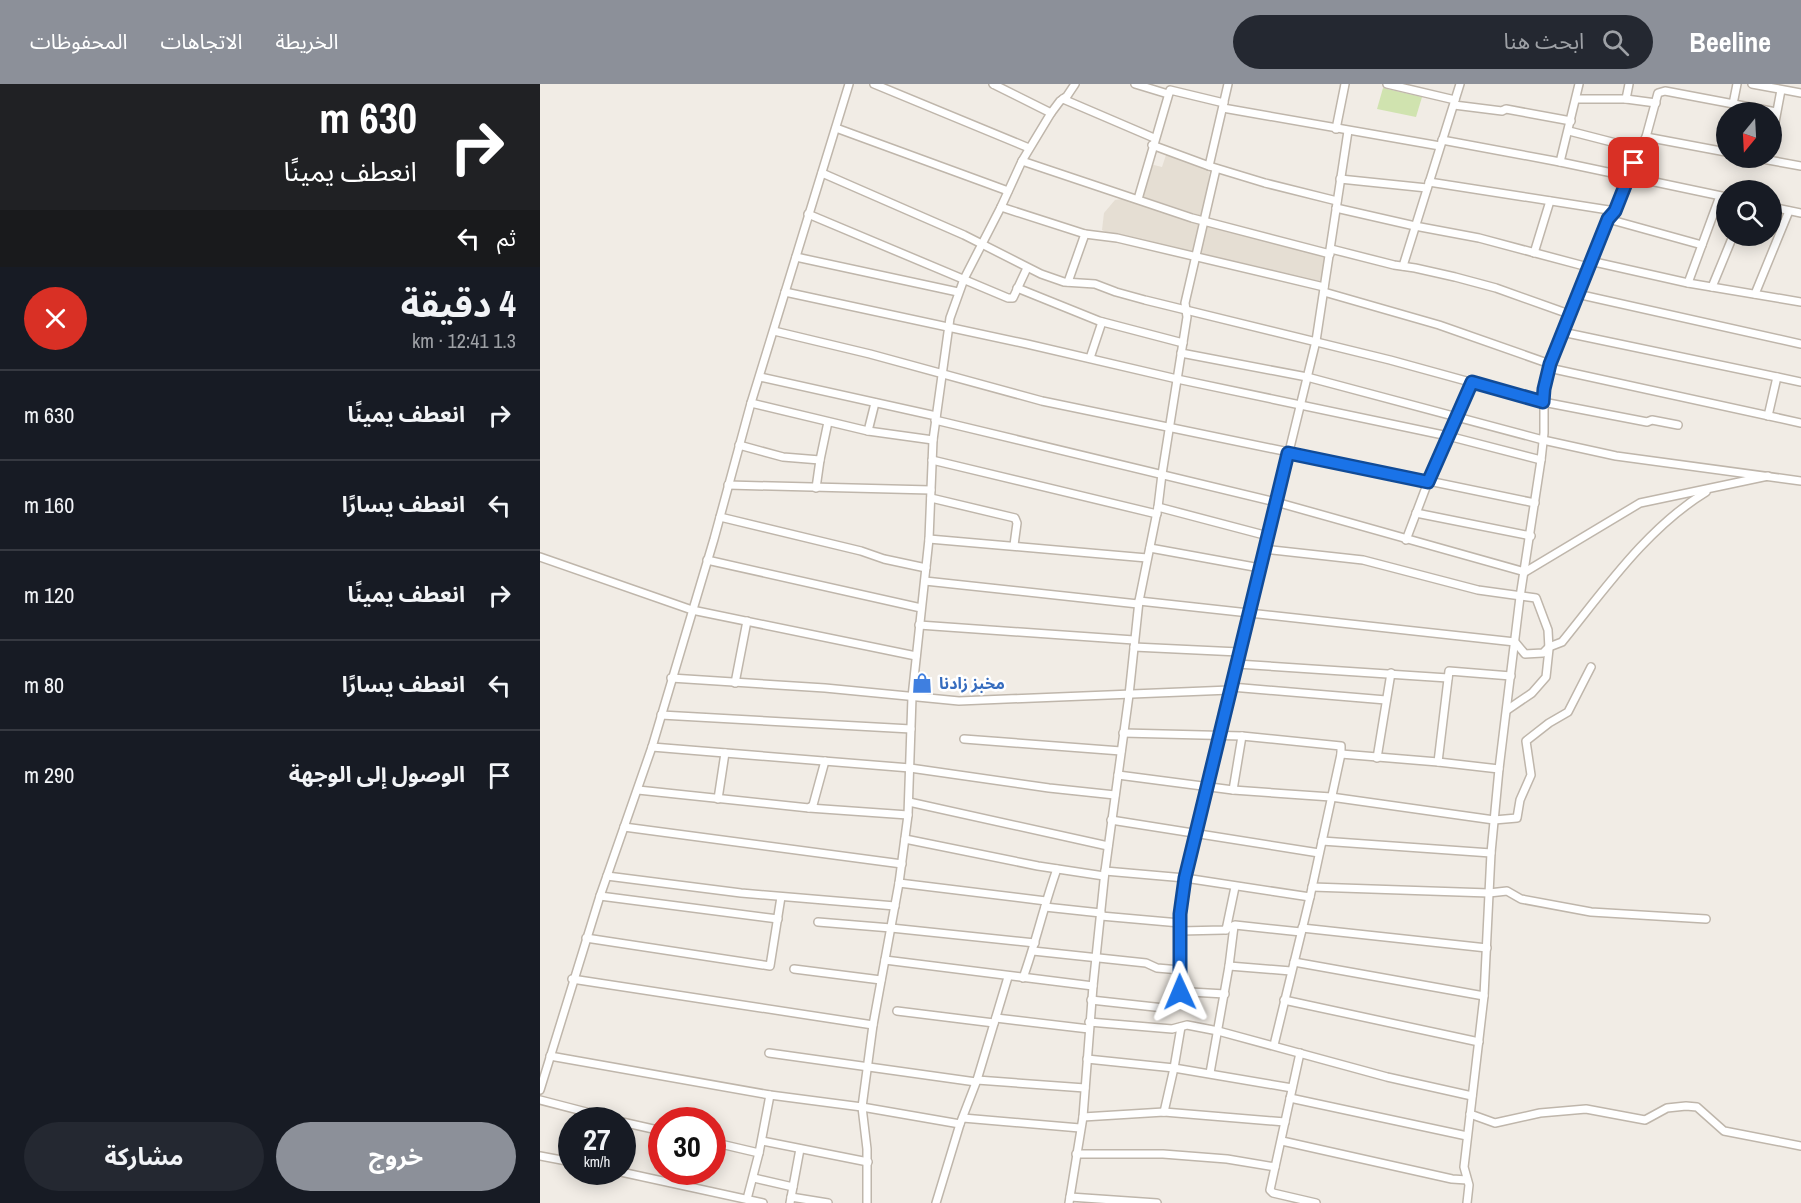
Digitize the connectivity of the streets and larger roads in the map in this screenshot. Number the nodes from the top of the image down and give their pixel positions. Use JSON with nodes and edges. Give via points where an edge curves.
{"nodes":[{"id":1,"x":849,"y":84,"type":"edge"},
{"id":2,"x":874,"y":84,"type":"edge"},
{"id":3,"x":993,"y":84,"type":"edge"},
{"id":4,"x":1075,"y":84,"type":"edge"},
{"id":5,"x":1135,"y":84,"type":"edge"},
{"id":6,"x":1228,"y":84,"type":"edge"},
{"id":7,"x":1345,"y":84,"type":"edge"},
{"id":8,"x":1387,"y":84,"type":"edge"},
{"id":9,"x":1460,"y":84,"type":"edge"},
{"id":10,"x":1579,"y":84,"type":"edge"},
{"id":11,"x":1629,"y":84,"type":"edge"},
{"id":12,"x":1737,"y":84,"type":"edge"},
{"id":13,"x":1752,"y":84,"type":"edge"},
{"id":14,"x":1143,"y":85,"type":"edge"},
{"id":15,"x":1781,"y":90,"type":"junction"},
{"id":16,"x":1801,"y":93,"type":"edge"},
{"id":17,"x":1168,"y":94,"type":"junction"},
{"id":18,"x":1063,"y":99,"type":"junction"},
{"id":19,"x":1577,"y":99,"type":"junction"},
{"id":20,"x":1626,"y":99,"type":"junction"},
{"id":21,"x":1454,"y":102,"type":"junction"},
{"id":22,"x":1718,"y":102,"type":"edge"},
{"id":23,"x":1734,"y":102,"type":"edge"},
{"id":24,"x":1778,"y":102,"type":"edge"},
{"id":25,"x":1656,"y":103,"type":"junction"},
{"id":26,"x":1224,"y":105,"type":"junction"},
{"id":27,"x":1051,"y":113,"type":"junction"},
{"id":28,"x":1571,"y":121,"type":"junction"},
{"id":29,"x":836,"y":128,"type":"junction"},
{"id":30,"x":1336,"y":129,"type":"junction"},
{"id":31,"x":1348,"y":131,"type":"junction"},
{"id":32,"x":1569,"y":131,"type":"junction"},
{"id":33,"x":1646,"y":137,"type":"junction"},
{"id":34,"x":1153,"y":141,"type":"junction"},
{"id":35,"x":1441,"y":143,"type":"junction"},
{"id":36,"x":1029,"y":148,"type":"junction"},
{"id":37,"x":1638,"y":149,"type":"junction"},
{"id":38,"x":1716,"y":150,"type":"edge"},
{"id":39,"x":1022,"y":161,"type":"junction"},
{"id":40,"x":1560,"y":162,"type":"junction"},
{"id":41,"x":1782,"y":162,"type":"edge"},
{"id":42,"x":1801,"y":166,"type":"edge"},
{"id":43,"x":1212,"y":167,"type":"junction"},
{"id":44,"x":822,"y":174,"type":"junction"},
{"id":45,"x":1630,"y":177,"type":"junction"},
{"id":46,"x":1340,"y":179,"type":"junction"},
{"id":47,"x":1428,"y":185,"type":"junction"},
{"id":48,"x":1008,"y":191,"type":"junction"},
{"id":49,"x":1716,"y":195,"type":"edge"},
{"id":50,"x":1138,"y":199,"type":"junction"},
{"id":51,"x":1550,"y":201,"type":"junction"},
{"id":52,"x":1337,"y":205,"type":"junction"},
{"id":53,"x":1001,"y":207,"type":"junction"},
{"id":54,"x":1782,"y":209,"type":"edge"},
{"id":55,"x":1615,"y":211,"type":"junction"},
{"id":56,"x":1789,"y":211,"type":"junction"},
{"id":57,"x":1716,"y":213,"type":"edge"},
{"id":58,"x":1801,"y":213,"type":"edge"},
{"id":59,"x":808,"y":214,"type":"junction"},
{"id":60,"x":1608,"y":219,"type":"junction"},
{"id":61,"x":1204,"y":221,"type":"junction"},
{"id":62,"x":1415,"y":226,"type":"junction"},
{"id":63,"x":1085,"y":234,"type":"junction"},
{"id":64,"x":982,"y":244,"type":"junction"},
{"id":65,"x":1702,"y":245,"type":"junction"},
{"id":66,"x":1729,"y":246,"type":"edge"},
{"id":67,"x":1330,"y":252,"type":"junction"},
{"id":68,"x":1534,"y":253,"type":"junction"},
{"id":69,"x":796,"y":257,"type":"junction"},
{"id":70,"x":1195,"y":257,"type":"junction"},
{"id":71,"x":1589,"y":264,"type":"junction"},
{"id":72,"x":1403,"y":266,"type":"junction"},
{"id":73,"x":1027,"y":268,"type":"junction"},
{"id":74,"x":964,"y":279,"type":"junction"},
{"id":75,"x":1068,"y":282,"type":"junction"},
{"id":76,"x":1688,"y":283,"type":"junction"},
{"id":77,"x":1712,"y":287,"type":"junction"},
{"id":78,"x":1017,"y":288,"type":"junction"},
{"id":79,"x":1324,"y":289,"type":"junction"},
{"id":80,"x":785,"y":292,"type":"junction"},
{"id":81,"x":958,"y":292,"type":"junction"},
{"id":82,"x":1577,"y":294,"type":"junction"},
{"id":83,"x":1755,"y":294,"type":"junction"},
{"id":84,"x":1801,"y":302,"type":"edge"},
{"id":85,"x":1186,"y":310,"type":"junction"},
{"id":86,"x":1569,"y":314,"type":"junction"},
{"id":87,"x":1102,"y":322,"type":"junction"},
{"id":88,"x":950,"y":328,"type":"junction"},
{"id":89,"x":774,"y":331,"type":"junction"},
{"id":90,"x":1562,"y":332,"type":"junction"},
{"id":91,"x":1316,"y":341,"type":"junction"},
{"id":92,"x":1183,"y":343,"type":"junction"},
{"id":93,"x":1801,"y":344,"type":"edge"},
{"id":94,"x":1181,"y":353,"type":"junction"},
{"id":95,"x":1090,"y":358,"type":"junction"},
{"id":96,"x":1549,"y":366,"type":"junction"},
{"id":97,"x":944,"y":374,"type":"junction"},
{"id":98,"x":760,"y":377,"type":"junction"},
{"id":99,"x":1307,"y":377,"type":"junction"},
{"id":100,"x":1777,"y":377,"type":"junction"},
{"id":101,"x":1177,"y":379,"type":"junction"},
{"id":102,"x":1472,"y":382,"type":"junction"},
{"id":103,"x":1801,"y":382,"type":"edge"},
{"id":104,"x":1543,"y":402,"type":"junction"},
{"id":105,"x":752,"y":403,"type":"junction"},
{"id":106,"x":875,"y":403,"type":"junction"},
{"id":107,"x":1299,"y":403,"type":"junction"},
{"id":108,"x":1458,"y":416,"type":"junction"},
{"id":109,"x":1768,"y":416,"type":"junction"},
{"id":110,"x":936,"y":418,"type":"junction"},
{"id":111,"x":828,"y":422,"type":"junction"},
{"id":112,"x":1801,"y":423,"type":"edge"},
{"id":113,"x":1678,"y":425,"type":"dead end"},
{"id":114,"x":1169,"y":428,"type":"junction"},
{"id":115,"x":868,"y":431,"type":"junction"},
{"id":116,"x":1448,"y":436,"type":"junction"},
{"id":117,"x":933,"y":440,"type":"junction"},
{"id":118,"x":1543,"y":440,"type":"junction"},
{"id":119,"x":739,"y":446,"type":"junction"},
{"id":120,"x":1288,"y":453,"type":"junction"},
{"id":121,"x":820,"y":460,"type":"junction"},
{"id":122,"x":932,"y":460,"type":"junction"},
{"id":123,"x":1540,"y":460,"type":"junction"},
{"id":124,"x":1162,"y":474,"type":"junction"},
{"id":125,"x":1768,"y":476,"type":"junction"},
{"id":126,"x":1801,"y":481,"type":"edge"},
{"id":127,"x":1428,"y":482,"type":"junction"},
{"id":128,"x":728,"y":485,"type":"junction"},
{"id":129,"x":816,"y":488,"type":"junction"},
{"id":130,"x":1711,"y":489,"type":"junction"},
{"id":131,"x":931,"y":490,"type":"junction"},
{"id":132,"x":931,"y":498,"type":"junction"},
{"id":133,"x":1276,"y":502,"type":"junction"},
{"id":134,"x":1535,"y":503,"type":"junction"},
{"id":135,"x":1158,"y":511,"type":"junction"},
{"id":136,"x":1416,"y":513,"type":"junction"},
{"id":137,"x":720,"y":517,"type":"junction"},
{"id":138,"x":1268,"y":536,"type":"junction"},
{"id":139,"x":1531,"y":536,"type":"junction"},
{"id":140,"x":929,"y":539,"type":"junction"},
{"id":141,"x":1406,"y":540,"type":"junction"},
{"id":142,"x":1014,"y":545,"type":"junction"},
{"id":143,"x":1150,"y":548,"type":"junction"},
{"id":144,"x":1264,"y":549,"type":"junction"},
{"id":145,"x":540,"y":557,"type":"edge"},
{"id":146,"x":1147,"y":558,"type":"junction"},
{"id":147,"x":707,"y":560,"type":"junction"},
{"id":148,"x":926,"y":568,"type":"junction"},
{"id":149,"x":1260,"y":568,"type":"junction"},
{"id":150,"x":1525,"y":572,"type":"junction"},
{"id":151,"x":925,"y":581,"type":"junction"},
{"id":152,"x":1520,"y":597,"type":"junction"},
{"id":153,"x":1138,"y":603,"type":"junction"},
{"id":154,"x":921,"y":608,"type":"junction"},
{"id":155,"x":692,"y":610,"type":"junction"},
{"id":156,"x":1249,"y":612,"type":"junction"},
{"id":157,"x":747,"y":621,"type":"junction"},
{"id":158,"x":919,"y":625,"type":"junction"},
{"id":159,"x":1515,"y":642,"type":"junction"},
{"id":160,"x":1134,"y":644,"type":"junction"},
{"id":161,"x":1549,"y":647,"type":"junction"},
{"id":162,"x":1239,"y":652,"type":"junction"},
{"id":163,"x":916,"y":656,"type":"junction"},
{"id":164,"x":1237,"y":664,"type":"junction"},
{"id":165,"x":1591,"y":667,"type":"dead end"},
{"id":166,"x":1390,"y":673,"type":"junction"},
{"id":167,"x":1511,"y":676,"type":"junction"},
{"id":168,"x":671,"y":678,"type":"junction"},
{"id":169,"x":1448,"y":678,"type":"junction"},
{"id":170,"x":735,"y":683,"type":"junction"},
{"id":171,"x":1231,"y":689,"type":"junction"},
{"id":172,"x":1129,"y":695,"type":"junction"},
{"id":173,"x":912,"y":698,"type":"junction"},
{"id":174,"x":1386,"y":700,"type":"junction"},
{"id":175,"x":1507,"y":710,"type":"junction"},
{"id":176,"x":661,"y":715,"type":"junction"},
{"id":177,"x":911,"y":729,"type":"junction"},
{"id":178,"x":1123,"y":733,"type":"junction"},
{"id":179,"x":1242,"y":736,"type":"junction"},
{"id":180,"x":1219,"y":737,"type":"junction"},
{"id":181,"x":964,"y":739,"type":"dead end"},
{"id":182,"x":652,"y":747,"type":"junction"},
{"id":183,"x":1121,"y":751,"type":"junction"},
{"id":184,"x":725,"y":753,"type":"junction"},
{"id":185,"x":1341,"y":754,"type":"junction"},
{"id":186,"x":1377,"y":758,"type":"junction"},
{"id":187,"x":825,"y":761,"type":"junction"},
{"id":188,"x":1438,"y":762,"type":"junction"},
{"id":189,"x":910,"y":768,"type":"junction"},
{"id":190,"x":1499,"y":769,"type":"junction"},
{"id":191,"x":1118,"y":775,"type":"junction"},
{"id":192,"x":1208,"y":787,"type":"junction"},
{"id":193,"x":638,"y":790,"type":"junction"},
{"id":194,"x":1233,"y":790,"type":"junction"},
{"id":195,"x":1115,"y":795,"type":"junction"},
{"id":196,"x":1331,"y":797,"type":"junction"},
{"id":197,"x":718,"y":799,"type":"junction"},
{"id":198,"x":909,"y":802,"type":"junction"},
{"id":199,"x":809,"y":808,"type":"junction"},
{"id":200,"x":908,"y":815,"type":"junction"},
{"id":201,"x":1111,"y":820,"type":"junction"},
{"id":202,"x":1494,"y":820,"type":"junction"},
{"id":203,"x":624,"y":827,"type":"junction"},
{"id":204,"x":1196,"y":835,"type":"junction"},
{"id":205,"x":905,"y":839,"type":"junction"},
{"id":206,"x":1322,"y":841,"type":"junction"},
{"id":207,"x":1108,"y":846,"type":"junction"},
{"id":208,"x":1319,"y":854,"type":"junction"},
{"id":209,"x":1491,"y":854,"type":"junction"},
{"id":210,"x":902,"y":864,"type":"junction"},
{"id":211,"x":1057,"y":869,"type":"junction"},
{"id":212,"x":1104,"y":874,"type":"junction"},
{"id":213,"x":607,"y":876,"type":"junction"},
{"id":214,"x":1185,"y":878,"type":"junction"},
{"id":215,"x":899,"y":882,"type":"junction"},
{"id":216,"x":1312,"y":886,"type":"junction"},
{"id":217,"x":1235,"y":887,"type":"junction"},
{"id":218,"x":1489,"y":893,"type":"junction"},
{"id":219,"x":600,"y":896,"type":"junction"},
{"id":220,"x":781,"y":897,"type":"junction"},
{"id":221,"x":1310,"y":897,"type":"junction"},
{"id":222,"x":1045,"y":904,"type":"junction"},
{"id":223,"x":895,"y":906,"type":"junction"},
{"id":224,"x":1101,"y":914,"type":"junction"},
{"id":225,"x":778,"y":919,"type":"junction"},
{"id":226,"x":1706,"y":919,"type":"dead end"},
{"id":227,"x":818,"y":922,"type":"dead end"},
{"id":228,"x":1234,"y":926,"type":"junction"},
{"id":229,"x":1180,"y":927,"type":"junction"},
{"id":230,"x":891,"y":928,"type":"junction"},
{"id":231,"x":1226,"y":930,"type":"junction"},
{"id":232,"x":1302,"y":930,"type":"junction"},
{"id":233,"x":586,"y":938,"type":"junction"},
{"id":234,"x":1034,"y":947,"type":"junction"},
{"id":235,"x":1486,"y":948,"type":"junction"},
{"id":236,"x":1095,"y":957,"type":"junction"},
{"id":237,"x":885,"y":960,"type":"junction"},
{"id":238,"x":1294,"y":962,"type":"junction"},
{"id":239,"x":1229,"y":966,"type":"junction"},
{"id":240,"x":794,"y":969,"type":"dead end"},
{"id":241,"x":1180,"y":970,"type":"junction"},
{"id":242,"x":1291,"y":971,"type":"junction"},
{"id":243,"x":1008,"y":977,"type":"junction"},
{"id":244,"x":1023,"y":978,"type":"junction"},
{"id":245,"x":572,"y":980,"type":"junction"},
{"id":246,"x":881,"y":980,"type":"junction"},
{"id":247,"x":1093,"y":986,"type":"junction"},
{"id":248,"x":1180,"y":992,"type":"junction"},
{"id":249,"x":1225,"y":994,"type":"junction"},
{"id":250,"x":1484,"y":996,"type":"junction"},
{"id":251,"x":1091,"y":1000,"type":"junction"},
{"id":252,"x":1284,"y":1000,"type":"junction"},
{"id":253,"x":897,"y":1011,"type":"dead end"},
{"id":254,"x":995,"y":1021,"type":"junction"},
{"id":255,"x":873,"y":1025,"type":"junction"},
{"id":256,"x":1089,"y":1026,"type":"junction"},
{"id":257,"x":1181,"y":1027,"type":"junction"},
{"id":258,"x":1218,"y":1031,"type":"junction"},
{"id":259,"x":1479,"y":1042,"type":"junction"},
{"id":260,"x":1274,"y":1045,"type":"junction"},
{"id":261,"x":769,"y":1053,"type":"dead end"},
{"id":262,"x":1300,"y":1053,"type":"junction"},
{"id":263,"x":550,"y":1056,"type":"junction"},
{"id":264,"x":1087,"y":1059,"type":"junction"},
{"id":265,"x":868,"y":1067,"type":"junction"},
{"id":266,"x":1174,"y":1068,"type":"junction"},
{"id":267,"x":1210,"y":1073,"type":"junction"},
{"id":268,"x":977,"y":1081,"type":"junction"},
{"id":269,"x":1085,"y":1088,"type":"junction"},
{"id":270,"x":1292,"y":1088,"type":"junction"},
{"id":271,"x":540,"y":1090,"type":"edge"},
{"id":272,"x":770,"y":1095,"type":"junction"},
{"id":273,"x":1472,"y":1096,"type":"junction"},
{"id":274,"x":1290,"y":1098,"type":"junction"},
{"id":275,"x":540,"y":1100,"type":"edge"},
{"id":276,"x":567,"y":1107,"type":"edge"},
{"id":277,"x":862,"y":1107,"type":"junction"},
{"id":278,"x":1164,"y":1112,"type":"junction"},
{"id":279,"x":1470,"y":1114,"type":"junction"},
{"id":280,"x":1083,"y":1117,"type":"junction"},
{"id":281,"x":962,"y":1121,"type":"junction"},
{"id":282,"x":1285,"y":1122,"type":"junction"},
{"id":283,"x":1080,"y":1128,"type":"junction"},
{"id":284,"x":1467,"y":1136,"type":"junction"},
{"id":285,"x":762,"y":1142,"type":"junction"},
{"id":286,"x":1282,"y":1142,"type":"junction"},
{"id":287,"x":726,"y":1145,"type":"edge"},
{"id":288,"x":1801,"y":1146,"type":"edge"},
{"id":289,"x":800,"y":1149,"type":"junction"},
{"id":290,"x":759,"y":1153,"type":"junction"},
{"id":291,"x":1076,"y":1154,"type":"junction"},
{"id":292,"x":540,"y":1156,"type":"edge"},
{"id":293,"x":558,"y":1159,"type":"edge"},
{"id":294,"x":868,"y":1162,"type":"junction"},
{"id":295,"x":1275,"y":1167,"type":"junction"},
{"id":296,"x":636,"y":1175,"type":"edge"},
{"id":297,"x":754,"y":1178,"type":"junction"},
{"id":298,"x":1467,"y":1180,"type":"junction"},
{"id":299,"x":793,"y":1187,"type":"junction"},
{"id":300,"x":747,"y":1200,"type":"junction"},
{"id":301,"x":791,"y":1200,"type":"edge"},
{"id":302,"x":1069,"y":1200,"type":"edge"},
{"id":303,"x":763,"y":1203,"type":"edge"},
{"id":304,"x":828,"y":1203,"type":"edge"},
{"id":305,"x":867,"y":1203,"type":"edge"},
{"id":306,"x":936,"y":1203,"type":"edge"},
{"id":307,"x":1157,"y":1203,"type":"edge"},
{"id":308,"x":1316,"y":1203,"type":"edge"},
{"id":309,"x":1467,"y":1203,"type":"edge"}],
"edges":[{"from":1,"to":29,"type":"street"},
{"from":2,"to":36,"type":"street"},
{"from":3,"to":27,"type":"street"},
{"from":4,"to":18,"type":"street"},
{"from":5,"to":14,"type":"street"},
{"from":6,"to":26,"type":"street"},
{"from":7,"to":30,"type":"street"},
{"from":8,"to":21,"type":"street"},
{"from":9,"to":21,"type":"street"},
{"from":10,"to":19,"type":"street"},
{"from":11,"to":20,"type":"street"},
{"from":12,"to":23,"type":"street"},
{"from":13,"to":15,"type":"street"},
{"from":14,"to":17,"type":"street"},
{"from":15,"to":16,"type":"street"},
{"from":15,"to":24,"type":"street"},
{"from":17,"to":26,"type":"street","via":[[1171,89]]},
{"from":17,"to":34,"type":"street"},
{"from":18,"to":27,"type":"street"},
{"from":18,"to":34,"type":"street"},
{"from":19,"to":20,"type":"street"},
{"from":19,"to":28,"type":"street"},
{"from":20,"to":25,"type":"street"},
{"from":21,"to":28,"type":"street"},
{"from":21,"to":35,"type":"street"},
{"from":22,"to":25,"type":"street","via":[[1665,91],[1658,93]]},
{"from":25,"to":33,"type":"street"},
{"from":26,"to":30,"type":"street"},
{"from":26,"to":43,"type":"street"},
{"from":27,"to":36,"type":"street"},
{"from":28,"to":32,"type":"street"},
{"from":29,"to":44,"type":"street"},
{"from":29,"to":48,"type":"street"},
{"from":30,"to":31,"type":"street"},
{"from":31,"to":35,"type":"street"},
{"from":31,"to":46,"type":"street"},
{"from":32,"to":37,"type":"street"},
{"from":32,"to":40,"type":"street"},
{"from":33,"to":37,"type":"street"},
{"from":33,"to":38,"type":"street"},
{"from":34,"to":43,"type":"street"},
{"from":34,"to":50,"type":"street"},
{"from":35,"to":40,"type":"street"},
{"from":35,"to":47,"type":"street"},
{"from":36,"to":39,"type":"street"},
{"from":37,"to":45,"type":"street"},
{"from":39,"to":48,"type":"street"},
{"from":39,"to":50,"type":"street"},
{"from":40,"to":45,"type":"street"},
{"from":41,"to":42,"type":"street"},
{"from":43,"to":52,"type":"street"},
{"from":43,"to":61,"type":"street"},
{"from":44,"to":59,"type":"street"},
{"from":44,"to":64,"type":"street"},
{"from":45,"to":49,"type":"street"},
{"from":45,"to":55,"type":"street"},
{"from":46,"to":47,"type":"street"},
{"from":46,"to":52,"type":"street"},
{"from":47,"to":51,"type":"street"},
{"from":47,"to":62,"type":"street"},
{"from":48,"to":53,"type":"street"},
{"from":50,"to":61,"type":"street"},
{"from":51,"to":55,"type":"street"},
{"from":51,"to":68,"type":"street"},
{"from":52,"to":62,"type":"street"},
{"from":52,"to":67,"type":"street"},
{"from":53,"to":63,"type":"street"},
{"from":53,"to":64,"type":"street"},
{"from":54,"to":56,"type":"street"},
{"from":55,"to":60,"type":"street"},
{"from":56,"to":58,"type":"street"},
{"from":56,"to":83,"type":"street"},
{"from":57,"to":65,"type":"street"},
{"from":59,"to":69,"type":"street"},
{"from":59,"to":74,"type":"street"},
{"from":60,"to":65,"type":"street"},
{"from":60,"to":71,"type":"street"},
{"from":61,"to":67,"type":"street"},
{"from":61,"to":70,"type":"street"},
{"from":62,"to":68,"type":"street"},
{"from":62,"to":72,"type":"street"},
{"from":63,"to":70,"type":"street"},
{"from":63,"to":75,"type":"street"},
{"from":64,"to":73,"type":"street"},
{"from":64,"to":74,"type":"street"},
{"from":65,"to":76,"type":"street"},
{"from":66,"to":77,"type":"street"},
{"from":67,"to":72,"type":"street"},
{"from":67,"to":79,"type":"street"},
{"from":68,"to":71,"type":"street"},
{"from":69,"to":80,"type":"street"},
{"from":69,"to":81,"type":"street"},
{"from":70,"to":79,"type":"street"},
{"from":70,"to":85,"type":"street"},
{"from":71,"to":76,"type":"street"},
{"from":71,"to":82,"type":"street"},
{"from":72,"to":86,"type":"street","via":[[1497,288]]},
{"from":73,"to":75,"type":"street"},
{"from":73,"to":78,"type":"street"},
{"from":74,"to":78,"type":"street","via":[[1011,299]]},
{"from":74,"to":81,"type":"street"},
{"from":75,"to":85,"type":"street","via":[[1095,284]]},
{"from":76,"to":77,"type":"street"},
{"from":77,"to":83,"type":"street"},
{"from":78,"to":87,"type":"street"},
{"from":79,"to":91,"type":"street"},
{"from":79,"to":96,"type":"street","via":[[1439,325]]},
{"from":80,"to":88,"type":"street"},
{"from":80,"to":89,"type":"street"},
{"from":81,"to":88,"type":"street"},
{"from":82,"to":86,"type":"street"},
{"from":82,"to":93,"type":"street"},
{"from":83,"to":84,"type":"street"},
{"from":85,"to":91,"type":"street"},
{"from":85,"to":92,"type":"street"},
{"from":86,"to":90,"type":"street"},
{"from":87,"to":92,"type":"street"},
{"from":87,"to":95,"type":"street"},
{"from":88,"to":95,"type":"street"},
{"from":88,"to":97,"type":"street"},
{"from":89,"to":97,"type":"street"},
{"from":89,"to":98,"type":"street"},
{"from":90,"to":96,"type":"street"},
{"from":90,"to":100,"type":"street"},
{"from":91,"to":99,"type":"street"},
{"from":91,"to":102,"type":"street"},
{"from":92,"to":94,"type":"street"},
{"from":94,"to":99,"type":"street"},
{"from":94,"to":101,"type":"street"},
{"from":95,"to":101,"type":"street"},
{"from":96,"to":104,"type":"street"},
{"from":96,"to":109,"type":"street"},
{"from":97,"to":110,"type":"street"},
{"from":97,"to":114,"type":"street","via":[[1042,401]]},
{"from":98,"to":105,"type":"street"},
{"from":98,"to":106,"type":"street"},
{"from":99,"to":107,"type":"street"},
{"from":99,"to":108,"type":"street"},
{"from":100,"to":103,"type":"street"},
{"from":100,"to":109,"type":"street"},
{"from":101,"to":107,"type":"street"},
{"from":101,"to":114,"type":"street"},
{"from":102,"to":104,"type":"street"},
{"from":102,"to":108,"type":"street"},
{"from":104,"to":113,"type":"street"},
{"from":104,"to":118,"type":"street"},
{"from":105,"to":111,"type":"street"},
{"from":105,"to":119,"type":"street"},
{"from":106,"to":110,"type":"street"},
{"from":106,"to":115,"type":"street"},
{"from":107,"to":116,"type":"street"},
{"from":107,"to":120,"type":"street"},
{"from":108,"to":116,"type":"street"},
{"from":108,"to":118,"type":"street"},
{"from":109,"to":112,"type":"street"},
{"from":110,"to":117,"type":"street"},
{"from":110,"to":124,"type":"street"},
{"from":111,"to":115,"type":"street"},
{"from":111,"to":121,"type":"street"},
{"from":114,"to":120,"type":"street"},
{"from":114,"to":124,"type":"street"},
{"from":115,"to":117,"type":"street"},
{"from":116,"to":123,"type":"street"},
{"from":116,"to":127,"type":"street"},
{"from":117,"to":122,"type":"street"},
{"from":118,"to":123,"type":"street"},
{"from":118,"to":125,"type":"street","via":[[1616,456]]},
{"from":119,"to":121,"type":"street","via":[[783,457]]},
{"from":119,"to":128,"type":"street"},
{"from":120,"to":127,"type":"street"},
{"from":120,"to":133,"type":"street"},
{"from":121,"to":129,"type":"street"},
{"from":122,"to":131,"type":"street"},
{"from":122,"to":135,"type":"street"},
{"from":123,"to":134,"type":"street"},
{"from":124,"to":133,"type":"street"},
{"from":124,"to":135,"type":"street"},
{"from":125,"to":126,"type":"street"},
{"from":125,"to":130,"type":"street"},
{"from":127,"to":134,"type":"street"},
{"from":127,"to":136,"type":"street"},
{"from":128,"to":129,"type":"street"},
{"from":128,"to":137,"type":"street"},
{"from":129,"to":131,"type":"street"},
{"from":130,"to":150,"type":"street","via":[[1640,503]]},
{"from":130,"to":161,"type":"street","via":[[1688,503],[1649,538],[1562,642]]},
{"from":131,"to":132,"type":"street"},
{"from":132,"to":140,"type":"street"},
{"from":132,"to":142,"type":"street","via":[[1015,518]]},
{"from":133,"to":138,"type":"street"},
{"from":133,"to":141,"type":"street"},
{"from":134,"to":139,"type":"street"},
{"from":135,"to":138,"type":"street"},
{"from":135,"to":143,"type":"street"},
{"from":136,"to":139,"type":"street"},
{"from":136,"to":141,"type":"street"},
{"from":137,"to":147,"type":"street"},
{"from":137,"to":148,"type":"street"},
{"from":138,"to":144,"type":"street"},
{"from":139,"to":150,"type":"street"},
{"from":140,"to":142,"type":"street"},
{"from":140,"to":148,"type":"street"},
{"from":141,"to":150,"type":"street"},
{"from":142,"to":146,"type":"street"},
{"from":143,"to":146,"type":"street"},
{"from":143,"to":149,"type":"street"},
{"from":144,"to":149,"type":"street"},
{"from":144,"to":152,"type":"street","via":[[1363,560]]},
{"from":145,"to":155,"type":"street"},
{"from":146,"to":153,"type":"street"},
{"from":147,"to":154,"type":"street"},
{"from":147,"to":155,"type":"street"},
{"from":148,"to":151,"type":"street"},
{"from":149,"to":156,"type":"street"},
{"from":150,"to":152,"type":"street"},
{"from":151,"to":153,"type":"street"},
{"from":151,"to":154,"type":"street"},
{"from":152,"to":159,"type":"street"},
{"from":152,"to":161,"type":"street","via":[[1536,598],[1548,630]]},
{"from":153,"to":156,"type":"street"},
{"from":153,"to":160,"type":"street"},
{"from":154,"to":158,"type":"street"},
{"from":155,"to":157,"type":"street"},
{"from":155,"to":168,"type":"street"},
{"from":156,"to":159,"type":"street"},
{"from":156,"to":162,"type":"street"},
{"from":157,"to":163,"type":"street"},
{"from":157,"to":170,"type":"street"},
{"from":158,"to":160,"type":"street"},
{"from":158,"to":163,"type":"street"},
{"from":159,"to":161,"type":"street","via":[[1525,654],[1543,653]]},
{"from":159,"to":167,"type":"street"},
{"from":160,"to":162,"type":"street"},
{"from":160,"to":172,"type":"street"},
{"from":161,"to":175,"type":"street","via":[[1546,677],[1532,693]]},
{"from":162,"to":164,"type":"street"},
{"from":163,"to":173,"type":"street"},
{"from":164,"to":166,"type":"street"},
{"from":164,"to":171,"type":"street"},
{"from":165,"to":202,"type":"street","via":[[1569,712],[1526,741],[1531,775],[1517,818]]},
{"from":166,"to":169,"type":"street"},
{"from":166,"to":174,"type":"street"},
{"from":167,"to":169,"type":"street","via":[[1449,671]]},
{"from":167,"to":175,"type":"street"},
{"from":168,"to":170,"type":"street"},
{"from":168,"to":176,"type":"street"},
{"from":169,"to":188,"type":"street"},
{"from":170,"to":173,"type":"street"},
{"from":171,"to":172,"type":"street"},
{"from":171,"to":174,"type":"street"},
{"from":171,"to":180,"type":"street"},
{"from":172,"to":173,"type":"street","via":[[959,701]]},
{"from":172,"to":178,"type":"street"},
{"from":173,"to":177,"type":"street"},
{"from":174,"to":186,"type":"street"},
{"from":175,"to":190,"type":"street"},
{"from":176,"to":177,"type":"street"},
{"from":176,"to":182,"type":"street"},
{"from":177,"to":189,"type":"street"},
{"from":178,"to":180,"type":"street"},
{"from":178,"to":183,"type":"street"},
{"from":179,"to":180,"type":"street"},
{"from":179,"to":185,"type":"street","via":[[1339,744]]},
{"from":179,"to":194,"type":"street"},
{"from":180,"to":192,"type":"street"},
{"from":181,"to":183,"type":"street"},
{"from":182,"to":184,"type":"street"},
{"from":182,"to":193,"type":"street"},
{"from":183,"to":191,"type":"street"},
{"from":184,"to":187,"type":"street"},
{"from":184,"to":197,"type":"street"},
{"from":185,"to":186,"type":"street"},
{"from":185,"to":196,"type":"street"},
{"from":186,"to":188,"type":"street"},
{"from":187,"to":189,"type":"street"},
{"from":187,"to":199,"type":"street"},
{"from":188,"to":190,"type":"street"},
{"from":189,"to":195,"type":"street"},
{"from":189,"to":198,"type":"street"},
{"from":190,"to":202,"type":"street"},
{"from":191,"to":192,"type":"street"},
{"from":191,"to":195,"type":"street"},
{"from":192,"to":194,"type":"street"},
{"from":192,"to":204,"type":"street"},
{"from":193,"to":197,"type":"street"},
{"from":193,"to":203,"type":"street"},
{"from":194,"to":196,"type":"street"},
{"from":195,"to":201,"type":"street"},
{"from":196,"to":202,"type":"street"},
{"from":196,"to":206,"type":"street"},
{"from":197,"to":199,"type":"street"},
{"from":198,"to":200,"type":"street"},
{"from":198,"to":207,"type":"street"},
{"from":199,"to":200,"type":"street"},
{"from":200,"to":205,"type":"street"},
{"from":201,"to":204,"type":"street"},
{"from":201,"to":207,"type":"street"},
{"from":202,"to":209,"type":"street"},
{"from":203,"to":210,"type":"street"},
{"from":203,"to":213,"type":"street"},
{"from":204,"to":208,"type":"street"},
{"from":204,"to":214,"type":"street"},
{"from":205,"to":210,"type":"street"},
{"from":205,"to":211,"type":"street"},
{"from":206,"to":208,"type":"street"},
{"from":206,"to":209,"type":"street"},
{"from":207,"to":212,"type":"street"},
{"from":208,"to":216,"type":"street"},
{"from":209,"to":218,"type":"street"},
{"from":210,"to":215,"type":"street"},
{"from":211,"to":212,"type":"street"},
{"from":211,"to":222,"type":"street"},
{"from":212,"to":214,"type":"street"},
{"from":212,"to":224,"type":"street"},
{"from":213,"to":219,"type":"street"},
{"from":213,"to":220,"type":"street"},
{"from":214,"to":217,"type":"street"},
{"from":214,"to":229,"type":"street"},
{"from":215,"to":222,"type":"street"},
{"from":215,"to":223,"type":"street"},
{"from":216,"to":218,"type":"street"},
{"from":216,"to":221,"type":"street"},
{"from":217,"to":221,"type":"street"},
{"from":217,"to":231,"type":"street"},
{"from":218,"to":226,"type":"street","via":[[1507,891],[1521,899],[1592,912]]},
{"from":218,"to":235,"type":"street"},
{"from":219,"to":225,"type":"street"},
{"from":219,"to":233,"type":"street"},
{"from":220,"to":223,"type":"street"},
{"from":220,"to":225,"type":"street"},
{"from":221,"to":232,"type":"street"},
{"from":222,"to":224,"type":"street"},
{"from":222,"to":234,"type":"street"},
{"from":223,"to":230,"type":"street"},
{"from":224,"to":229,"type":"street"},
{"from":224,"to":236,"type":"street"},
{"from":225,"to":233,"type":"street","via":[[770,966]]},
{"from":227,"to":230,"type":"street"},
{"from":228,"to":231,"type":"street"},
{"from":228,"to":232,"type":"street"},
{"from":228,"to":239,"type":"street"},
{"from":229,"to":231,"type":"street"},
{"from":229,"to":241,"type":"street"},
{"from":230,"to":234,"type":"street"},
{"from":230,"to":237,"type":"street"},
{"from":232,"to":235,"type":"street"},
{"from":232,"to":238,"type":"street"},
{"from":233,"to":245,"type":"street"},
{"from":234,"to":236,"type":"street"},
{"from":234,"to":244,"type":"street"},
{"from":235,"to":250,"type":"street"},
{"from":236,"to":241,"type":"street"},
{"from":236,"to":247,"type":"street"},
{"from":237,"to":243,"type":"street"},
{"from":237,"to":246,"type":"street"},
{"from":238,"to":242,"type":"street"},
{"from":238,"to":250,"type":"street"},
{"from":239,"to":242,"type":"street"},
{"from":239,"to":249,"type":"street"},
{"from":240,"to":246,"type":"street"},
{"from":241,"to":248,"type":"street"},
{"from":242,"to":252,"type":"street"},
{"from":243,"to":244,"type":"street"},
{"from":243,"to":254,"type":"street"},
{"from":244,"to":247,"type":"street"},
{"from":245,"to":255,"type":"street"},
{"from":245,"to":263,"type":"street"},
{"from":246,"to":255,"type":"street"},
{"from":247,"to":251,"type":"street"},
{"from":248,"to":249,"type":"street"},
{"from":248,"to":251,"type":"street","via":[[1173,992],[1164,1008]]},
{"from":249,"to":258,"type":"street"},
{"from":250,"to":259,"type":"street"},
{"from":251,"to":256,"type":"street"},
{"from":252,"to":259,"type":"street"},
{"from":252,"to":260,"type":"street"},
{"from":253,"to":254,"type":"street"},
{"from":254,"to":256,"type":"street"},
{"from":254,"to":268,"type":"street"},
{"from":255,"to":265,"type":"street"},
{"from":256,"to":257,"type":"street"},
{"from":256,"to":264,"type":"street"},
{"from":257,"to":258,"type":"street"},
{"from":257,"to":266,"type":"street"},
{"from":258,"to":260,"type":"street"},
{"from":258,"to":267,"type":"street"},
{"from":259,"to":273,"type":"street"},
{"from":260,"to":262,"type":"street"},
{"from":261,"to":265,"type":"street"},
{"from":262,"to":270,"type":"street"},
{"from":262,"to":273,"type":"street"},
{"from":263,"to":271,"type":"street"},
{"from":263,"to":272,"type":"street"},
{"from":264,"to":266,"type":"street"},
{"from":264,"to":269,"type":"street"},
{"from":265,"to":268,"type":"street"},
{"from":265,"to":277,"type":"street"},
{"from":266,"to":267,"type":"street"},
{"from":266,"to":278,"type":"street"},
{"from":267,"to":270,"type":"street"},
{"from":268,"to":269,"type":"street"},
{"from":268,"to":281,"type":"street"},
{"from":269,"to":280,"type":"street"},
{"from":270,"to":274,"type":"street"},
{"from":272,"to":277,"type":"street"},
{"from":272,"to":285,"type":"street"},
{"from":273,"to":279,"type":"street"},
{"from":274,"to":282,"type":"street"},
{"from":274,"to":284,"type":"street"},
{"from":275,"to":276,"type":"street"},
{"from":277,"to":281,"type":"street"},
{"from":277,"to":294,"type":"street"},
{"from":278,"to":280,"type":"street"},
{"from":278,"to":282,"type":"street"},
{"from":279,"to":284,"type":"street"},
{"from":279,"to":288,"type":"street","via":[[1495,1123],[1540,1113],[1586,1109],[1645,1120],[1668,1108],[1697,1107],[1724,1131]]},
{"from":280,"to":283,"type":"street"},
{"from":281,"to":283,"type":"street"},
{"from":281,"to":306,"type":"street"},
{"from":282,"to":286,"type":"street"},
{"from":283,"to":291,"type":"street"},
{"from":284,"to":298,"type":"street"},
{"from":285,"to":289,"type":"street"},
{"from":285,"to":290,"type":"street"},
{"from":286,"to":295,"type":"street"},
{"from":286,"to":298,"type":"street"},
{"from":287,"to":290,"type":"street"},
{"from":289,"to":294,"type":"street"},
{"from":289,"to":299,"type":"street"},
{"from":290,"to":297,"type":"street"},
{"from":291,"to":295,"type":"street","via":[[1163,1154]]},
{"from":291,"to":302,"type":"street"},
{"from":292,"to":293,"type":"street"},
{"from":294,"to":305,"type":"street"},
{"from":295,"to":308,"type":"street","via":[[1271,1191]]},
{"from":296,"to":300,"type":"street"},
{"from":297,"to":299,"type":"street"},
{"from":297,"to":300,"type":"street"},
{"from":298,"to":309,"type":"street"},
{"from":299,"to":301,"type":"street"},
{"from":300,"to":303,"type":"street"},
{"from":301,"to":304,"type":"street"},
{"from":302,"to":307,"type":"street"}]}
